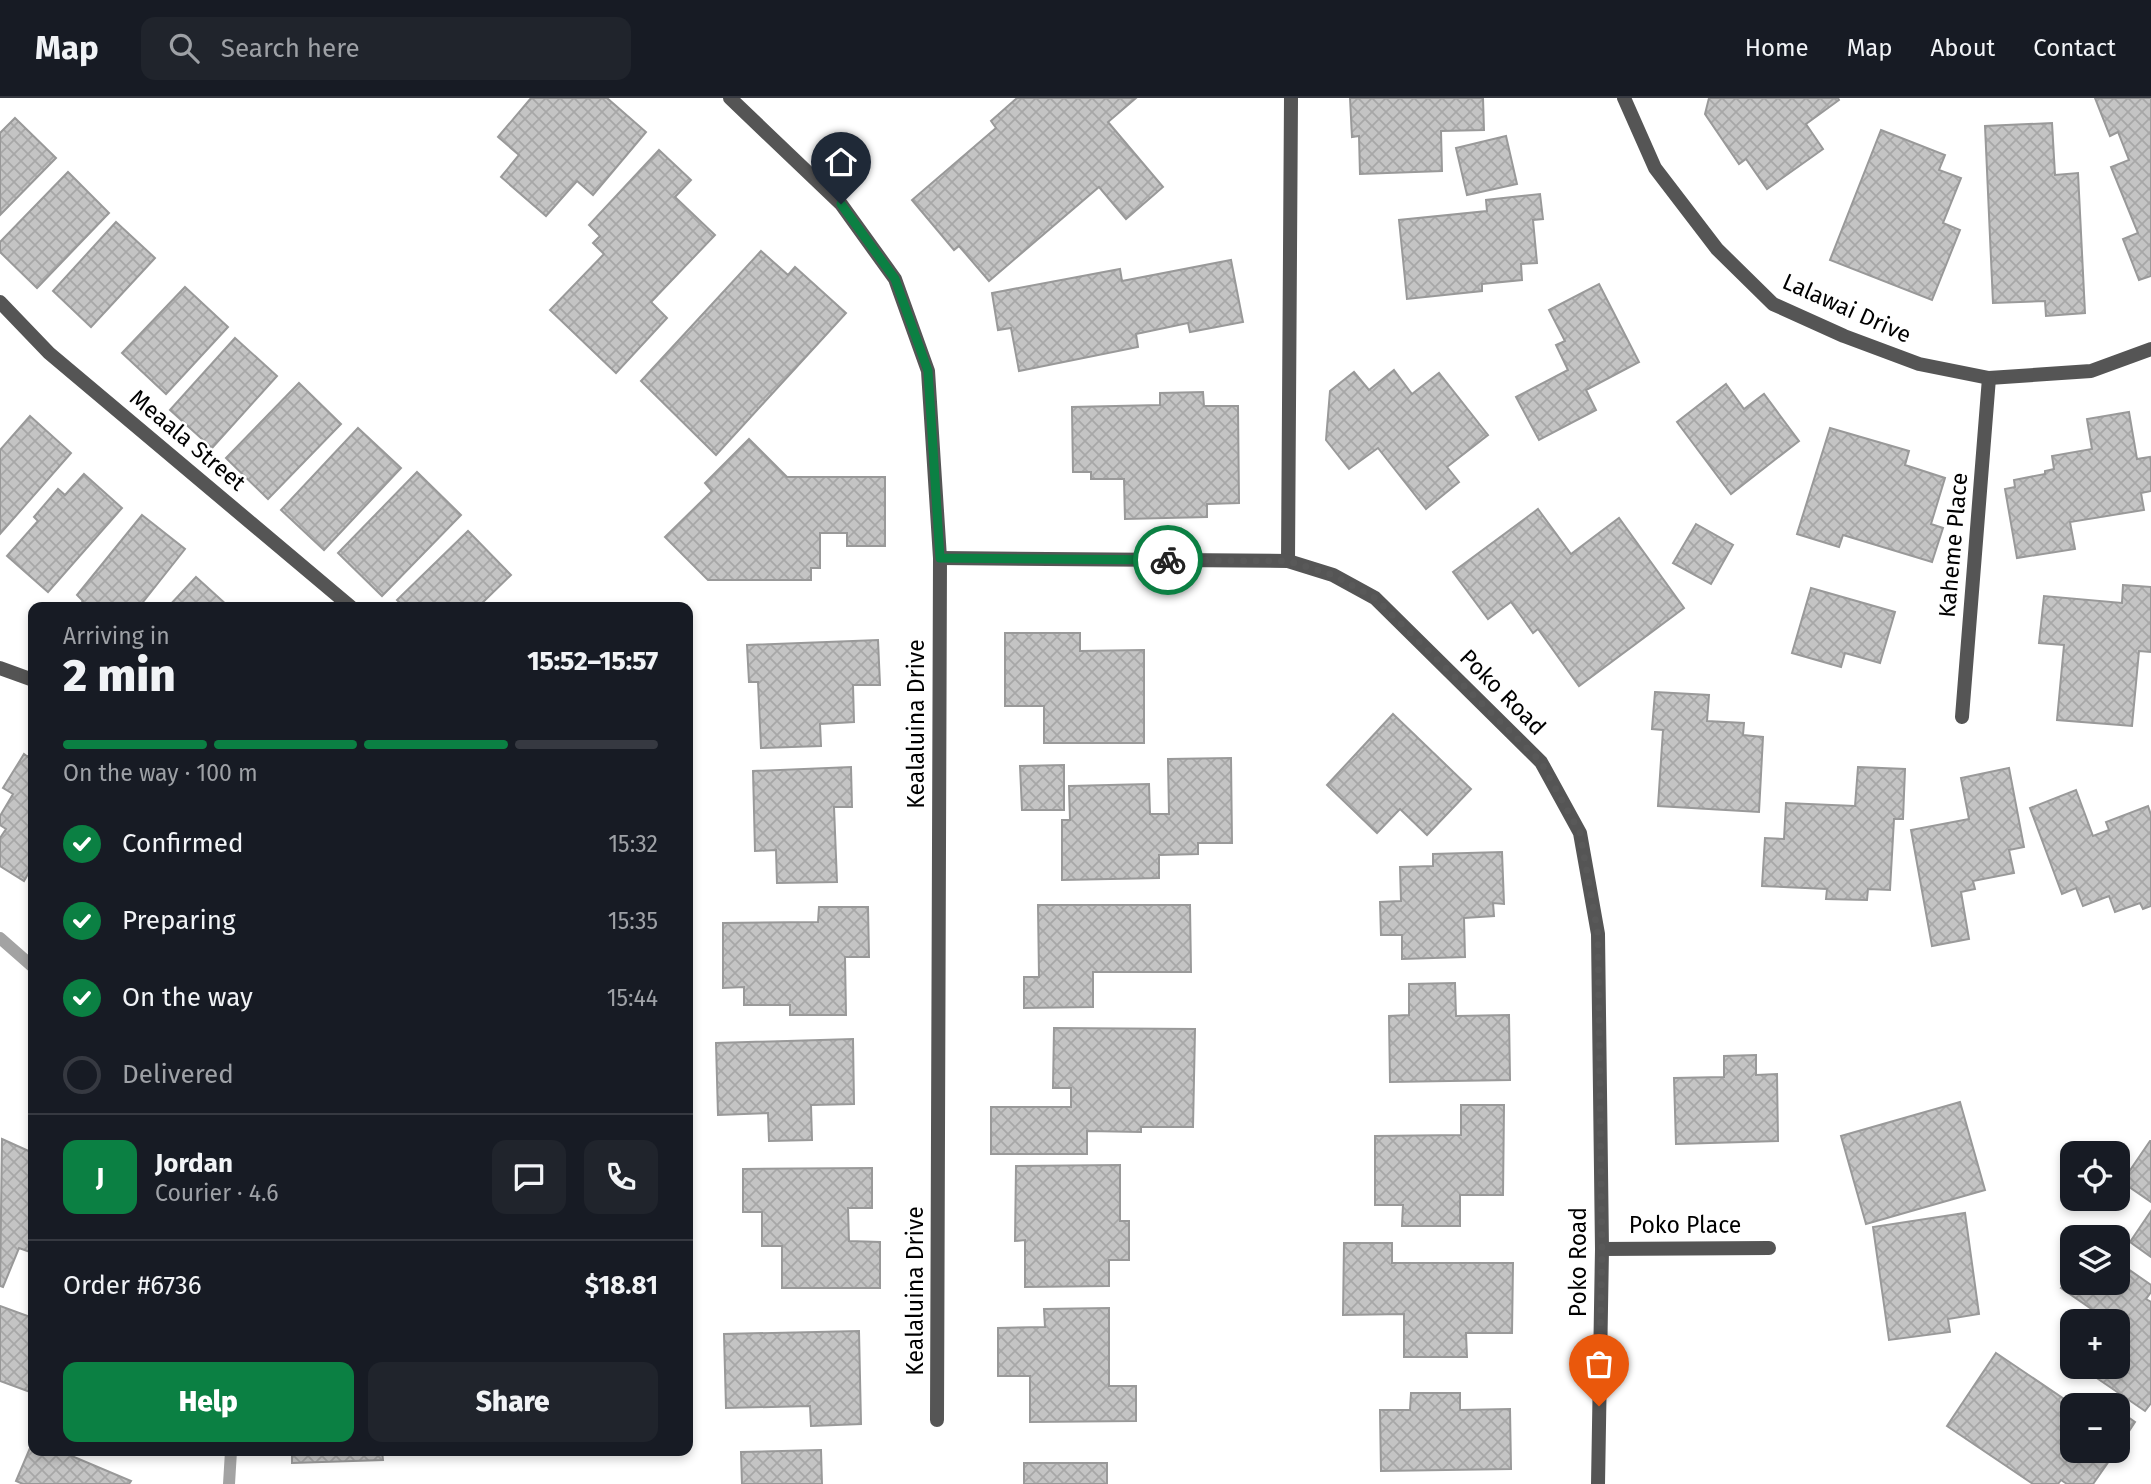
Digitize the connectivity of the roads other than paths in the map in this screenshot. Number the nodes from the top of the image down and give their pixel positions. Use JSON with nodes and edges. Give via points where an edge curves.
{"nodes":[{"id":1,"x":730,"y":98,"type":"edge"},
{"id":2,"x":1291,"y":98,"type":"edge"},
{"id":3,"x":1624,"y":98,"type":"edge"},
{"id":4,"x":0,"y":302,"type":"edge"},
{"id":5,"x":2151,"y":349,"type":"edge"},
{"id":6,"x":1989,"y":378,"type":"junction"},
{"id":7,"x":940,"y":558,"type":"junction"},
{"id":8,"x":1288,"y":561,"type":"junction"},
{"id":9,"x":345,"y":602,"type":"edge"},
{"id":10,"x":0,"y":668,"type":"edge"},
{"id":11,"x":28,"y":678,"type":"edge"},
{"id":12,"x":1962,"y":716,"type":"dead end"},
{"id":13,"x":1769,"y":1248,"type":"dead end"},
{"id":14,"x":1602,"y":1249,"type":"junction"},
{"id":15,"x":937,"y":1420,"type":"dead end"},
{"id":16,"x":1598,"y":1484,"type":"edge"}],
"edges":[{"from":1,"to":7,"type":"street","name":"Kealaluina Drive","via":[[841,204],[895,279],[928,371]]},
{"from":2,"to":8,"type":"street"},
{"from":3,"to":6,"type":"street","name":"Lalawai Drive","via":[[1655,168],[1717,249],[1773,304],[1919,364]]},
{"from":4,"to":9,"type":"street","name":"Meaala Street","via":[[49,352]]},
{"from":5,"to":6,"type":"street","name":"Lalawai Drive","via":[[2091,371]]},
{"from":6,"to":12,"type":"street","name":"Kaheme Place"},
{"from":7,"to":8,"type":"street","name":"Poko Road"},
{"from":7,"to":15,"type":"street","name":"Kealaluina Drive"},
{"from":8,"to":14,"type":"street","name":"Poko Road","via":[[1333,575],[1375,598],[1541,762],[1580,833],[1598,934]]},
{"from":10,"to":11,"type":"street"},
{"from":13,"to":14,"type":"street","name":"Poko Place"},
{"from":14,"to":16,"type":"street","name":"Poko Road"}]}
